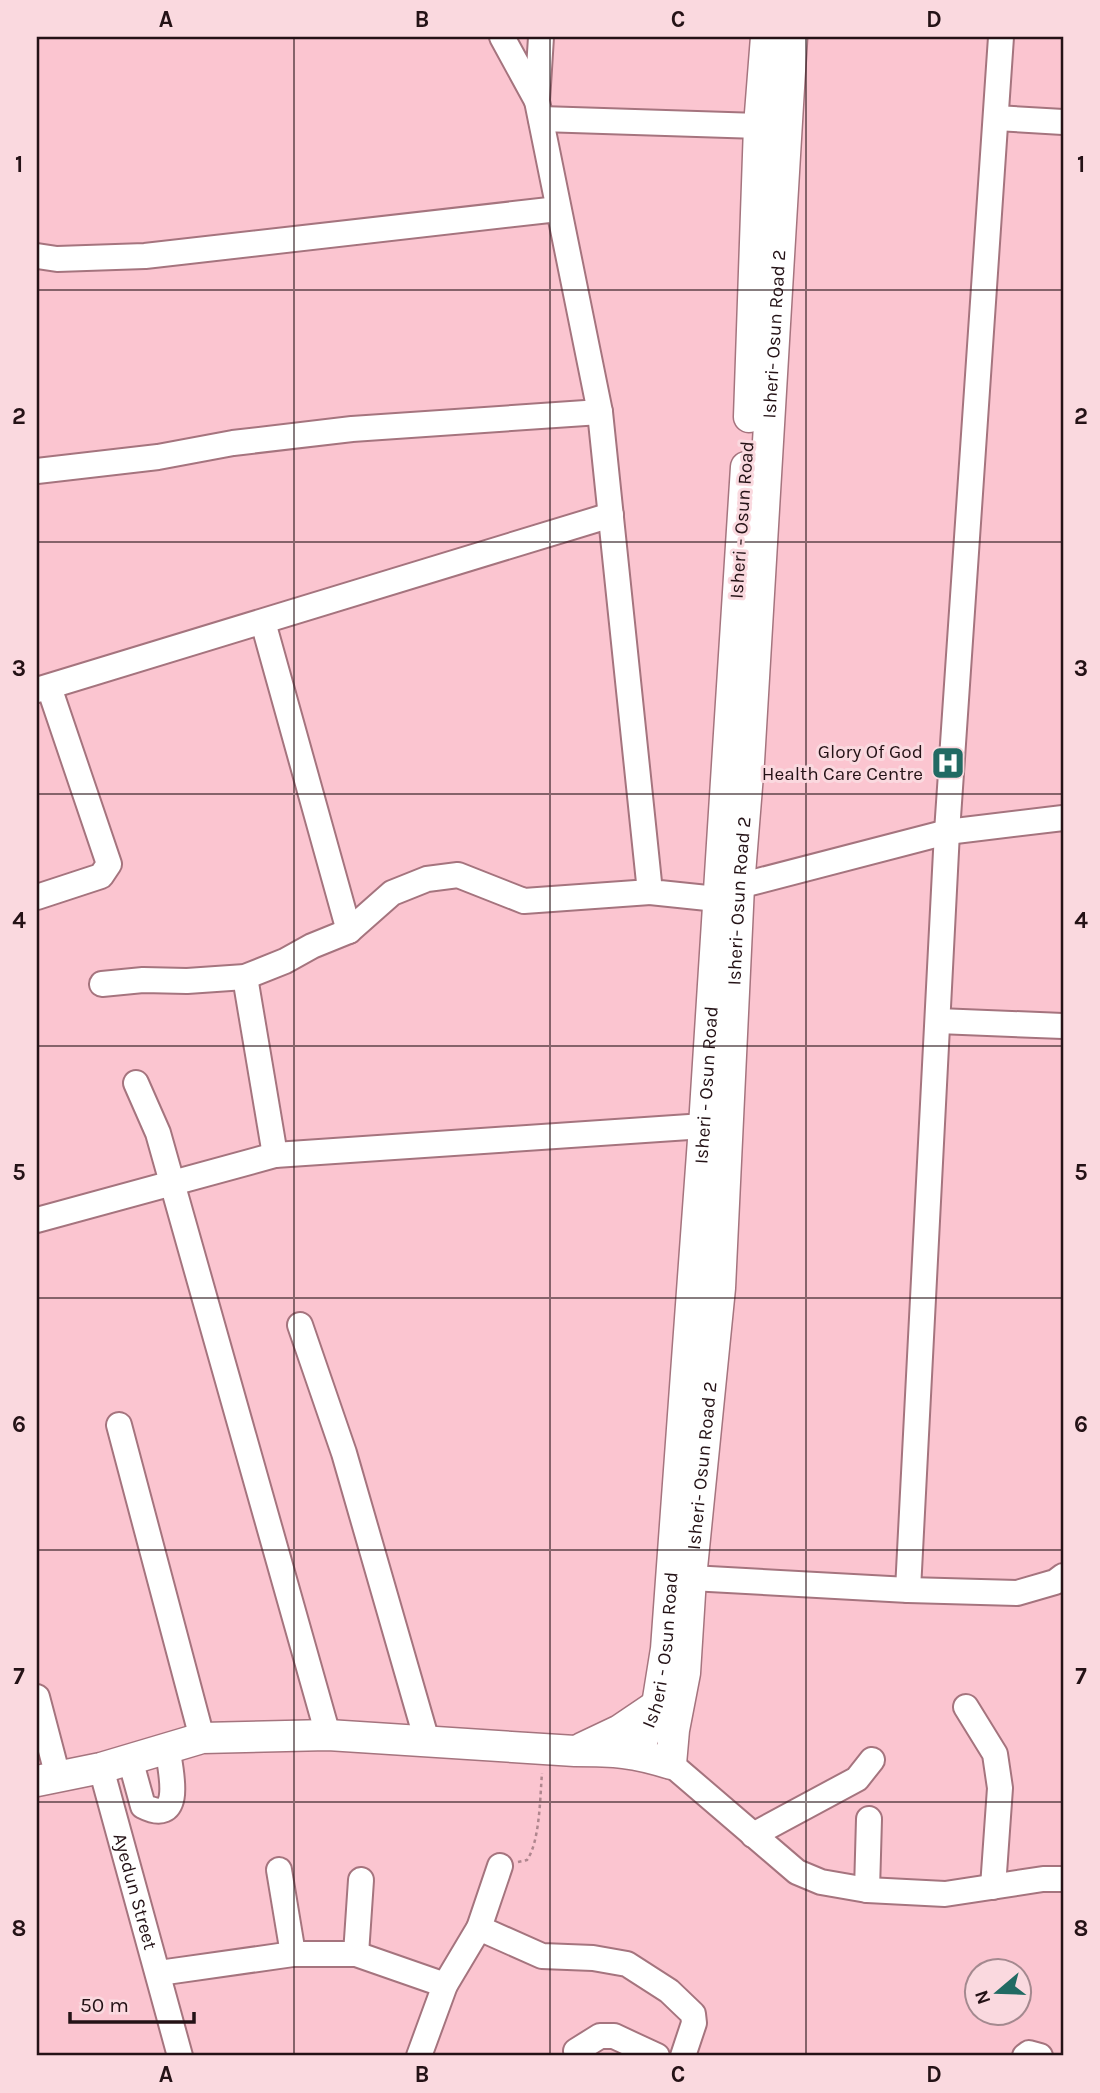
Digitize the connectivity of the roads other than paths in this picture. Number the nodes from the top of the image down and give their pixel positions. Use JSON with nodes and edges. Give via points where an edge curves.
{"nodes":[{"id":1,"x":502,"y":37,"type":"edge"},
{"id":2,"x":541,"y":37,"type":"edge"},
{"id":3,"x":766,"y":37,"type":"edge"},
{"id":4,"x":792,"y":37,"type":"edge"},
{"id":5,"x":1001,"y":37,"type":"edge"},
{"id":6,"x":539,"y":110,"type":"junction"},
{"id":7,"x":996,"y":118,"type":"junction"},
{"id":8,"x":1063,"y":122,"type":"edge"},
{"id":9,"x":759,"y":126,"type":"junction"},
{"id":10,"x":558,"y":209,"type":"junction"},
{"id":11,"x":37,"y":256,"type":"edge"},
{"id":12,"x":600,"y":412,"type":"junction"},
{"id":13,"x":37,"y":471,"type":"edge"},
{"id":14,"x":611,"y":515,"type":"junction"},
{"id":15,"x":263,"y":622,"type":"junction"},
{"id":16,"x":43,"y":688,"type":"edge"},
{"id":17,"x":1063,"y":818,"type":"edge"},
{"id":18,"x":947,"y":832,"type":"junction"},
{"id":19,"x":725,"y":890,"type":"junction"},
{"id":20,"x":650,"y":892,"type":"junction"},
{"id":21,"x":37,"y":897,"type":"edge"},
{"id":22,"x":349,"y":931,"type":"junction"},
{"id":23,"x":245,"y":977,"type":"junction"},
{"id":24,"x":102,"y":984,"type":"dead end"},
{"id":25,"x":938,"y":1021,"type":"junction"},
{"id":26,"x":1063,"y":1026,"type":"edge"},
{"id":27,"x":136,"y":1083,"type":"dead end"},
{"id":28,"x":704,"y":1126,"type":"junction"},
{"id":29,"x":275,"y":1155,"type":"junction"},
{"id":30,"x":172,"y":1183,"type":"junction"},
{"id":31,"x":37,"y":1220,"type":"edge"},
{"id":32,"x":300,"y":1325,"type":"dead end"},
{"id":33,"x":119,"y":1425,"type":"dead end"},
{"id":34,"x":1063,"y":1576,"type":"edge"},
{"id":35,"x":691,"y":1578,"type":"junction"},
{"id":36,"x":908,"y":1590,"type":"junction"},
{"id":37,"x":37,"y":1697,"type":"edge"},
{"id":38,"x":657,"y":1705,"type":"junction"},
{"id":39,"x":966,"y":1707,"type":"dead end"},
{"id":40,"x":328,"y":1735,"type":"junction"},
{"id":41,"x":202,"y":1738,"type":"junction"},
{"id":42,"x":427,"y":1741,"type":"junction"},
{"id":43,"x":167,"y":1747,"type":"junction"},
{"id":44,"x":575,"y":1751,"type":"junction"},
{"id":45,"x":637,"y":1753,"type":"junction"},
{"id":46,"x":130,"y":1759,"type":"junction"},
{"id":47,"x":872,"y":1760,"type":"dead end"},
{"id":48,"x":671,"y":1764,"type":"junction"},
{"id":49,"x":101,"y":1768,"type":"junction"},
{"id":50,"x":47,"y":1779,"type":"edge"},
{"id":51,"x":869,"y":1819,"type":"dead end"},
{"id":52,"x":753,"y":1835,"type":"junction"},
{"id":53,"x":500,"y":1866,"type":"road end"},
{"id":54,"x":279,"y":1870,"type":"dead end"},
{"id":55,"x":1063,"y":1879,"type":"edge"},
{"id":56,"x":361,"y":1880,"type":"dead end"},
{"id":57,"x":993,"y":1887,"type":"junction"},
{"id":58,"x":867,"y":1890,"type":"junction"},
{"id":59,"x":479,"y":1928,"type":"junction"},
{"id":60,"x":293,"y":1954,"type":"junction"},
{"id":61,"x":356,"y":1954,"type":"junction"},
{"id":62,"x":159,"y":1973,"type":"junction"},
{"id":63,"x":445,"y":1985,"type":"junction"},
{"id":64,"x":576,"y":2050,"type":"dead end"},
{"id":65,"x":180,"y":2056,"type":"edge"},
{"id":66,"x":419,"y":2056,"type":"edge"},
{"id":67,"x":657,"y":2056,"type":"edge"},
{"id":68,"x":682,"y":2056,"type":"edge"},
{"id":69,"x":1025,"y":2056,"type":"edge"},
{"id":70,"x":1040,"y":2056,"type":"edge"}],
"edges":[{"from":1,"to":6,"type":"street"},
{"from":2,"to":6,"type":"street"},
{"from":3,"to":9,"type":"main road","name":"Isheri - Osun Road"},
{"from":4,"to":19,"type":"main road","name":"Isheri- Osun Road 2","via":[[750,748]]},
{"from":5,"to":7,"type":"street"},
{"from":6,"to":9,"type":"street"},
{"from":6,"to":10,"type":"street"},
{"from":7,"to":8,"type":"street"},
{"from":7,"to":18,"type":"street"},
{"from":9,"to":19,"type":"main road","name":"Isheri - Osun Road"},
{"from":10,"to":11,"type":"street","via":[[145,256]]},
{"from":10,"to":12,"type":"street"},
{"from":12,"to":13,"type":"street","via":[[352,429]]},
{"from":12,"to":14,"type":"street"},
{"from":14,"to":15,"type":"street"},
{"from":14,"to":20,"type":"street"},
{"from":15,"to":16,"type":"street"},
{"from":15,"to":22,"type":"street"},
{"from":16,"to":21,"type":"street","via":[[109,864],[101,876]]},
{"from":17,"to":18,"type":"street"},
{"from":18,"to":19,"type":"street"},
{"from":18,"to":25,"type":"street"},
{"from":19,"to":20,"type":"street"},
{"from":19,"to":28,"type":"main road","name":"Isheri - Osun Road"},
{"from":19,"to":35,"type":"main road","name":"Isheri- Osun Road 2","via":[[720,1288]]},
{"from":20,"to":22,"type":"street","via":[[524,901],[458,875],[437,877],[392,893]]},
{"from":22,"to":23,"type":"street"},
{"from":23,"to":24,"type":"street"},
{"from":23,"to":29,"type":"street"},
{"from":25,"to":26,"type":"street"},
{"from":25,"to":36,"type":"street"},
{"from":27,"to":30,"type":"street","via":[[158,1133]]},
{"from":28,"to":29,"type":"street"},
{"from":28,"to":38,"type":"main road","name":"Isheri - Osun Road","via":[[666,1649]]},
{"from":29,"to":30,"type":"street"},
{"from":30,"to":31,"type":"street"},
{"from":30,"to":40,"type":"street"},
{"from":32,"to":42,"type":"street","via":[[344,1453]]},
{"from":33,"to":41,"type":"street"},
{"from":34,"to":36,"type":"street","via":[[1017,1592]]},
{"from":35,"to":36,"type":"street"},
{"from":35,"to":48,"type":"main road","name":"Isheri- Osun Road 2","via":[[685,1673]]},
{"from":37,"to":50,"type":"street"},
{"from":38,"to":44,"type":"main road","via":[[620,1730]]},
{"from":38,"to":45,"type":"main road","name":"Isheri - Osun Road"},
{"from":39,"to":57,"type":"street","via":[[995,1754],[1000,1788]]},
{"from":40,"to":41,"type":"main road"},
{"from":40,"to":42,"type":"main road"},
{"from":41,"to":43,"type":"main road"},
{"from":42,"to":44,"type":"main road"},
{"from":43,"to":46,"type":"main road"},
{"from":43,"to":46,"type":"street","via":[[175,1792],[163,1809],[143,1806]]},
{"from":44,"to":45,"type":"main road"},
{"from":45,"to":48,"type":"main road"},
{"from":46,"to":49,"type":"main road"},
{"from":47,"to":52,"type":"street","via":[[857,1779]]},
{"from":48,"to":52,"type":"street"},
{"from":49,"to":50,"type":"main road"},
{"from":49,"to":62,"type":"street","name":"Ayedun Street"},
{"from":51,"to":58,"type":"street"},
{"from":52,"to":58,"type":"street","via":[[797,1872],[821,1882]]},
{"from":53,"to":59,"type":"street"},
{"from":54,"to":60,"type":"street"},
{"from":55,"to":57,"type":"street"},
{"from":56,"to":61,"type":"street"},
{"from":57,"to":58,"type":"street","via":[[945,1894]]},
{"from":59,"to":63,"type":"street"},
{"from":59,"to":68,"type":"street","via":[[542,1956],[627,1964],[669,1991],[693,2014]]},
{"from":60,"to":61,"type":"street"},
{"from":60,"to":62,"type":"street"},
{"from":61,"to":63,"type":"street"},
{"from":62,"to":65,"type":"street","name":"Ayedun Street"},
{"from":63,"to":66,"type":"street"},
{"from":64,"to":67,"type":"street","via":[[600,2036],[614,2036]]},
{"from":69,"to":70,"type":"street"}]}
